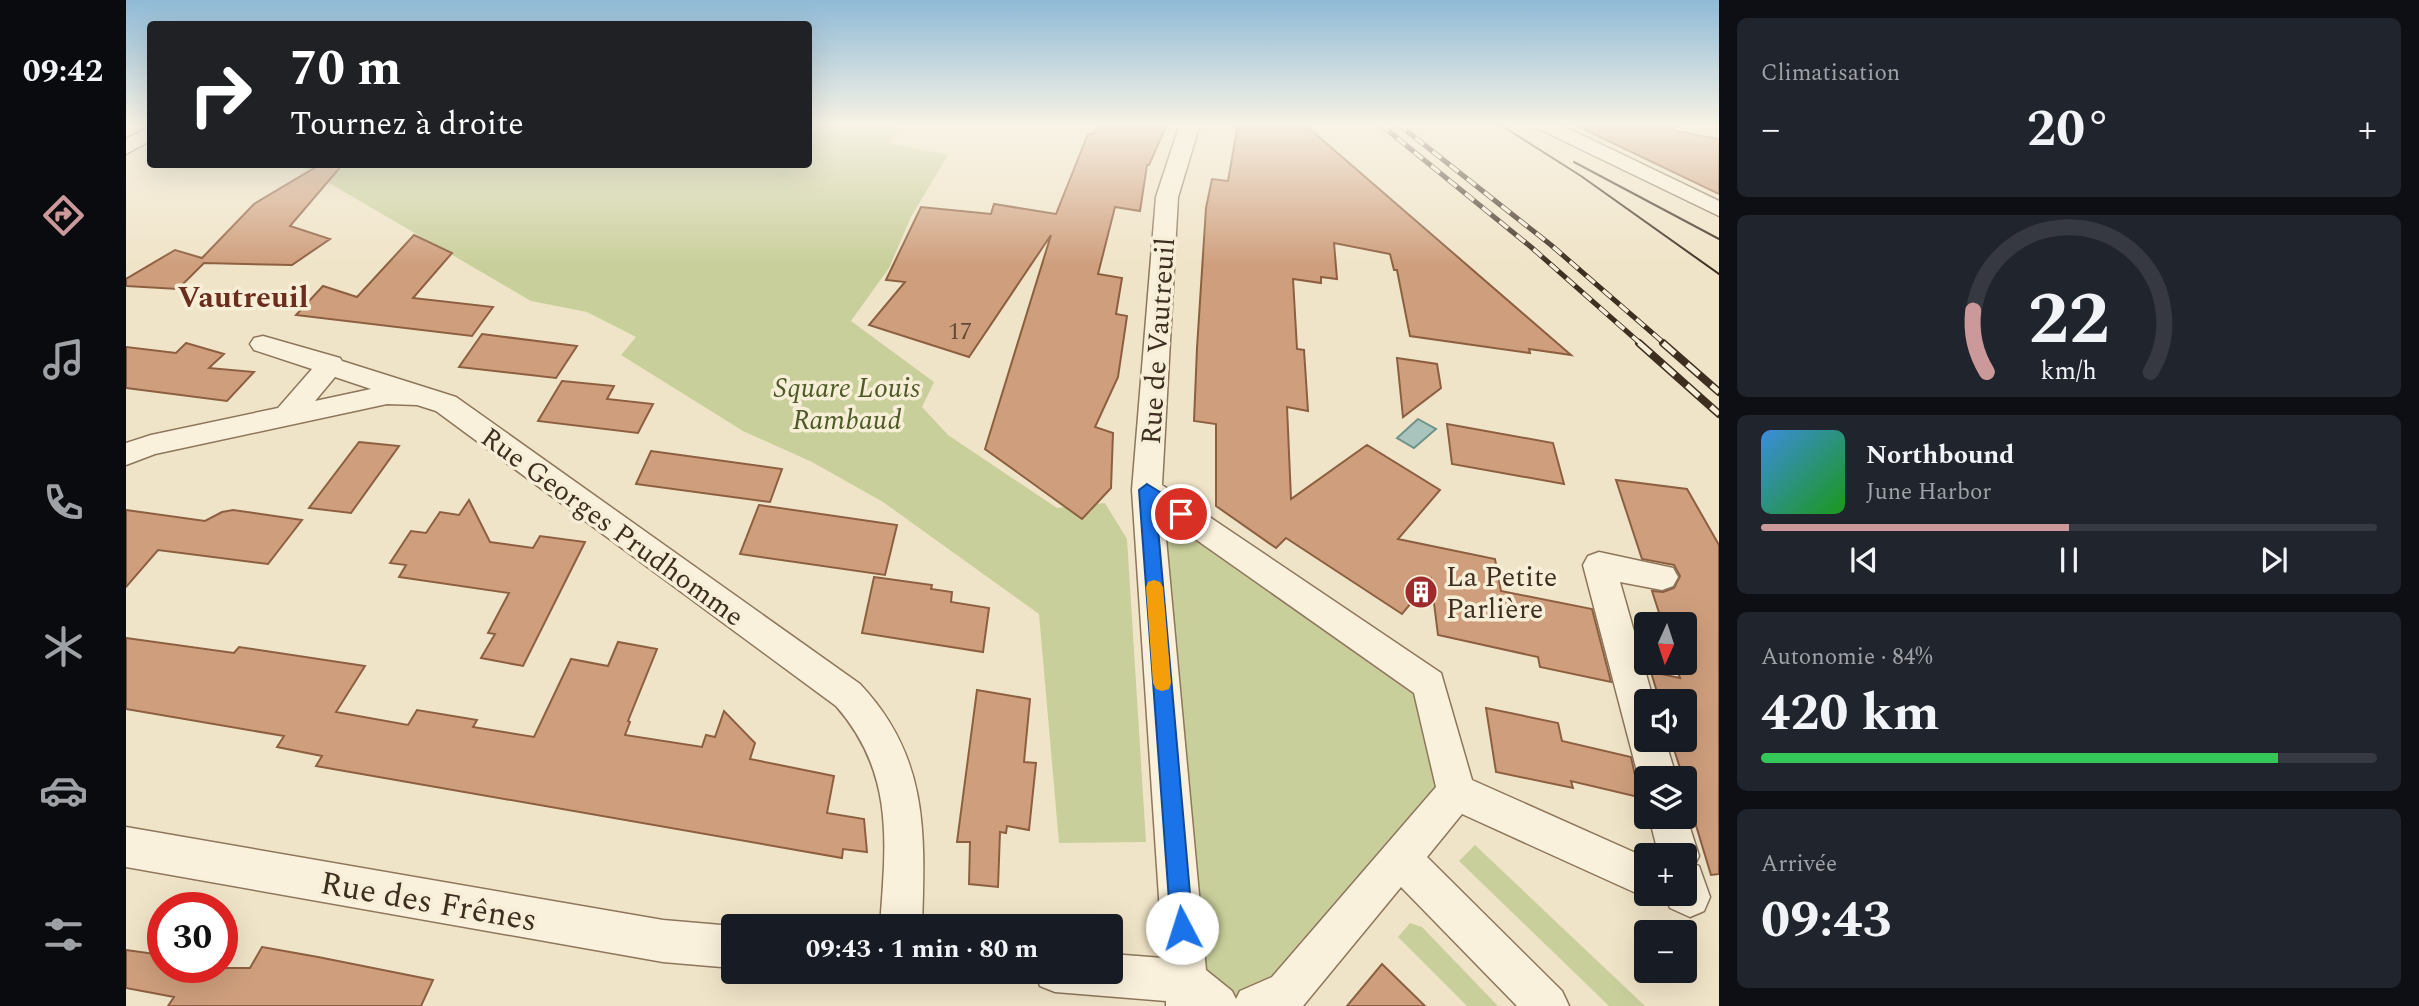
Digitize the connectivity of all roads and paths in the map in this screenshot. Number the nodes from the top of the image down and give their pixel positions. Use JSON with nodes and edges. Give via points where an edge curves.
{"nodes":[{"id":1,"x":1175,"y":171,"type":"edge"},
{"id":2,"x":1641,"y":171,"type":"edge"},
{"id":3,"x":1719,"y":209,"type":"edge"},
{"id":4,"x":263,"y":344,"type":"dead end"},
{"id":5,"x":331,"y":365,"type":"junction"},
{"id":6,"x":413,"y":394,"type":"junction"},
{"id":7,"x":288,"y":414,"type":"junction"},
{"id":8,"x":126,"y":454,"type":"edge"},
{"id":9,"x":1153,"y":494,"type":"junction"},
{"id":10,"x":1662,"y":577,"type":"dead end"},
{"id":11,"x":1634,"y":693,"type":"edge"},
{"id":12,"x":1456,"y":792,"type":"junction"},
{"id":13,"x":126,"y":847,"type":"edge"},
{"id":14,"x":1400,"y":858,"type":"junction"},
{"id":15,"x":1634,"y":872,"type":"edge"},
{"id":16,"x":902,"y":914,"type":"edge"},
{"id":17,"x":721,"y":946,"type":"edge"},
{"id":18,"x":1123,"y":984,"type":"edge"},
{"id":19,"x":1197,"y":998,"type":"edge"},
{"id":20,"x":1255,"y":1006,"type":"edge"},
{"id":21,"x":1547,"y":1006,"type":"edge"}],
"edges":[{"from":1,"to":9,"type":"street","name":"Rue de Vautreuil","via":[[1167,197]]},
{"from":2,"to":3,"type":"street"},
{"from":4,"to":5,"type":"street"},
{"from":5,"to":6,"type":"street"},
{"from":5,"to":7,"type":"street"},
{"from":6,"to":7,"type":"street","name":"Rue Georges Prudhomme"},
{"from":6,"to":16,"type":"street","name":"Rue Georges Prudhomme","via":[[446,404],[837,687],[865,712],[878,731],[896,780],[905,839]]},
{"from":7,"to":8,"type":"street","name":"Rue Georges Prudhomme"},
{"from":9,"to":12,"type":"street","via":[[1429,684]]},
{"from":9,"to":19,"type":"street","name":"Rue de Vautreuil"},
{"from":10,"to":11,"type":"street","via":[[1599,565]]},
{"from":12,"to":14,"type":"street"},
{"from":12,"to":15,"type":"street"},
{"from":13,"to":17,"type":"street","name":"Rue des Frênes","via":[[663,941]]},
{"from":14,"to":20,"type":"street","via":[[1287,992]]},
{"from":14,"to":21,"type":"street"},
{"from":18,"to":19,"type":"street"}]}
